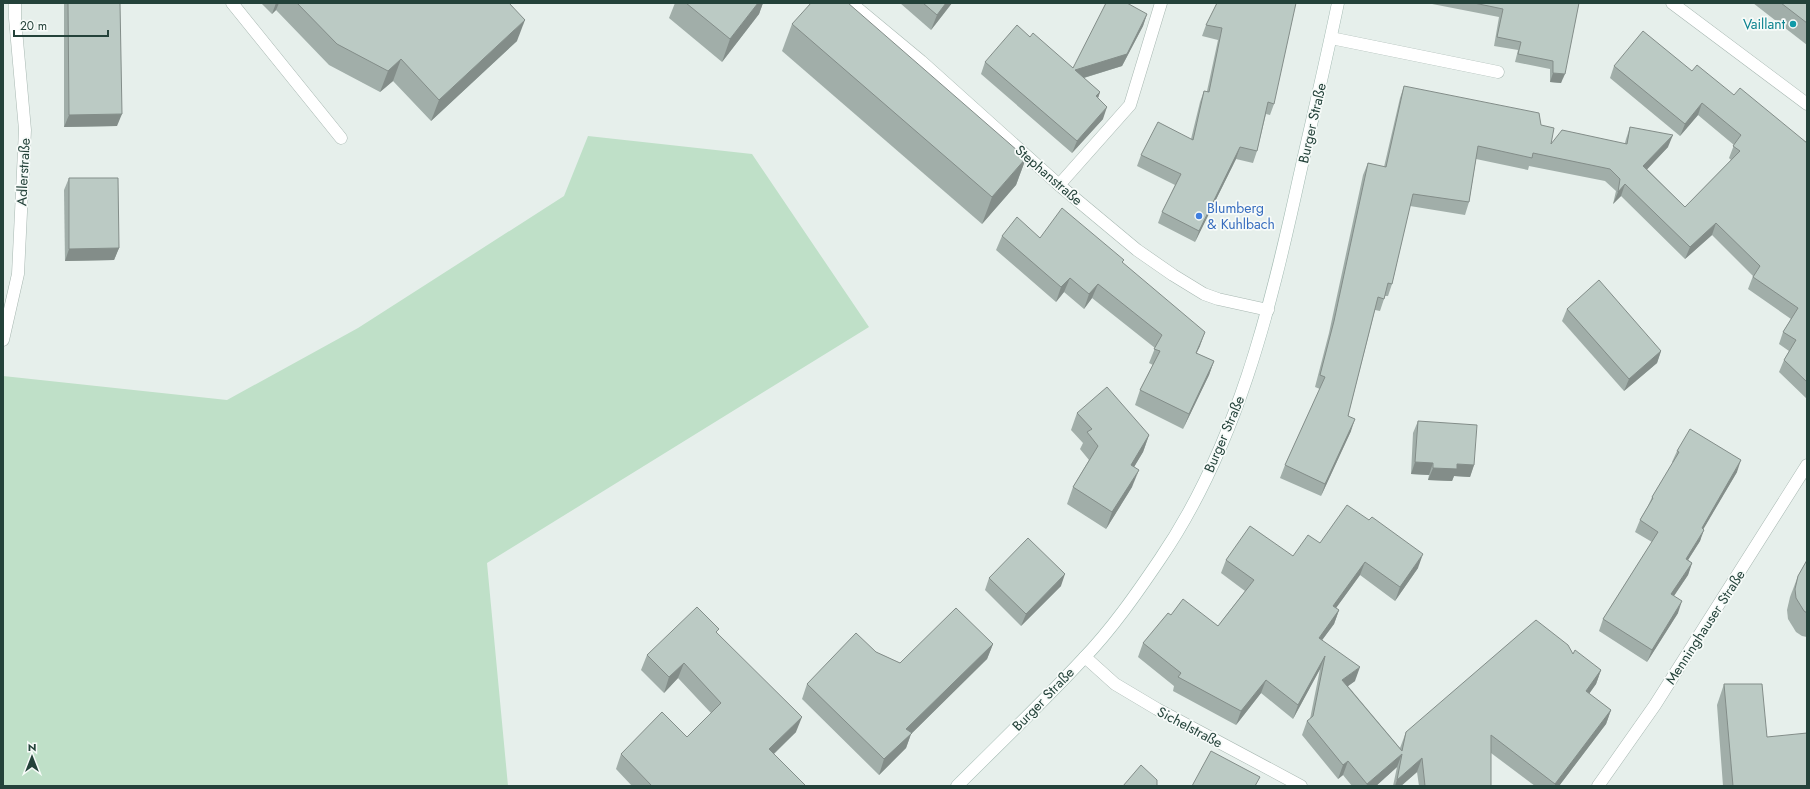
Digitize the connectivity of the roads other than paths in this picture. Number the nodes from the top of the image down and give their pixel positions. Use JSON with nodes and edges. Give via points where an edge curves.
{"nodes":[{"id":1,"x":15,"y":3,"type":"edge"},
{"id":2,"x":232,"y":3,"type":"edge"},
{"id":3,"x":851,"y":3,"type":"edge"},
{"id":4,"x":1161,"y":3,"type":"edge"},
{"id":5,"x":1338,"y":3,"type":"edge"},
{"id":6,"x":1672,"y":3,"type":"edge"},
{"id":7,"x":1330,"y":38,"type":"junction"},
{"id":8,"x":1498,"y":72,"type":"dead end"},
{"id":9,"x":1807,"y":104,"type":"edge"},
{"id":10,"x":341,"y":138,"type":"dead end"},
{"id":11,"x":1059,"y":185,"type":"junction"},
{"id":12,"x":1268,"y":310,"type":"junction"},
{"id":13,"x":3,"y":340,"type":"edge"},
{"id":14,"x":1807,"y":465,"type":"edge"},
{"id":15,"x":1085,"y":657,"type":"junction"},
{"id":16,"x":957,"y":786,"type":"edge"},
{"id":17,"x":1301,"y":786,"type":"edge"},
{"id":18,"x":1598,"y":786,"type":"edge"}],
"edges":[{"from":1,"to":13,"type":"street","name":"Adlerstraße","via":[[25,130],[18,274]]},
{"from":2,"to":10,"type":"street"},
{"from":3,"to":11,"type":"street","name":"Stephanstraße","via":[[921,61]]},
{"from":4,"to":11,"type":"street","via":[[1130,105]]},
{"from":5,"to":7,"type":"street","name":"Burger Straße"},
{"from":6,"to":9,"type":"street"},
{"from":7,"to":8,"type":"street"},
{"from":7,"to":12,"type":"street","name":"Burger Straße","via":[[1285,245]]},
{"from":11,"to":12,"type":"street","name":"Stephanstraße","via":[[1137,250],[1172,275],[1204,294]]},
{"from":12,"to":15,"type":"street","name":"Burger Straße","via":[[1241,395],[1219,450],[1187,514],[1150,573]]},
{"from":14,"to":18,"type":"street","name":"Menninghauser Straße","via":[[1655,705]]},
{"from":15,"to":16,"type":"street","name":"Burger Straße"},
{"from":15,"to":17,"type":"street","name":"Sichelstraße","via":[[1115,684],[1157,710]]}]}
